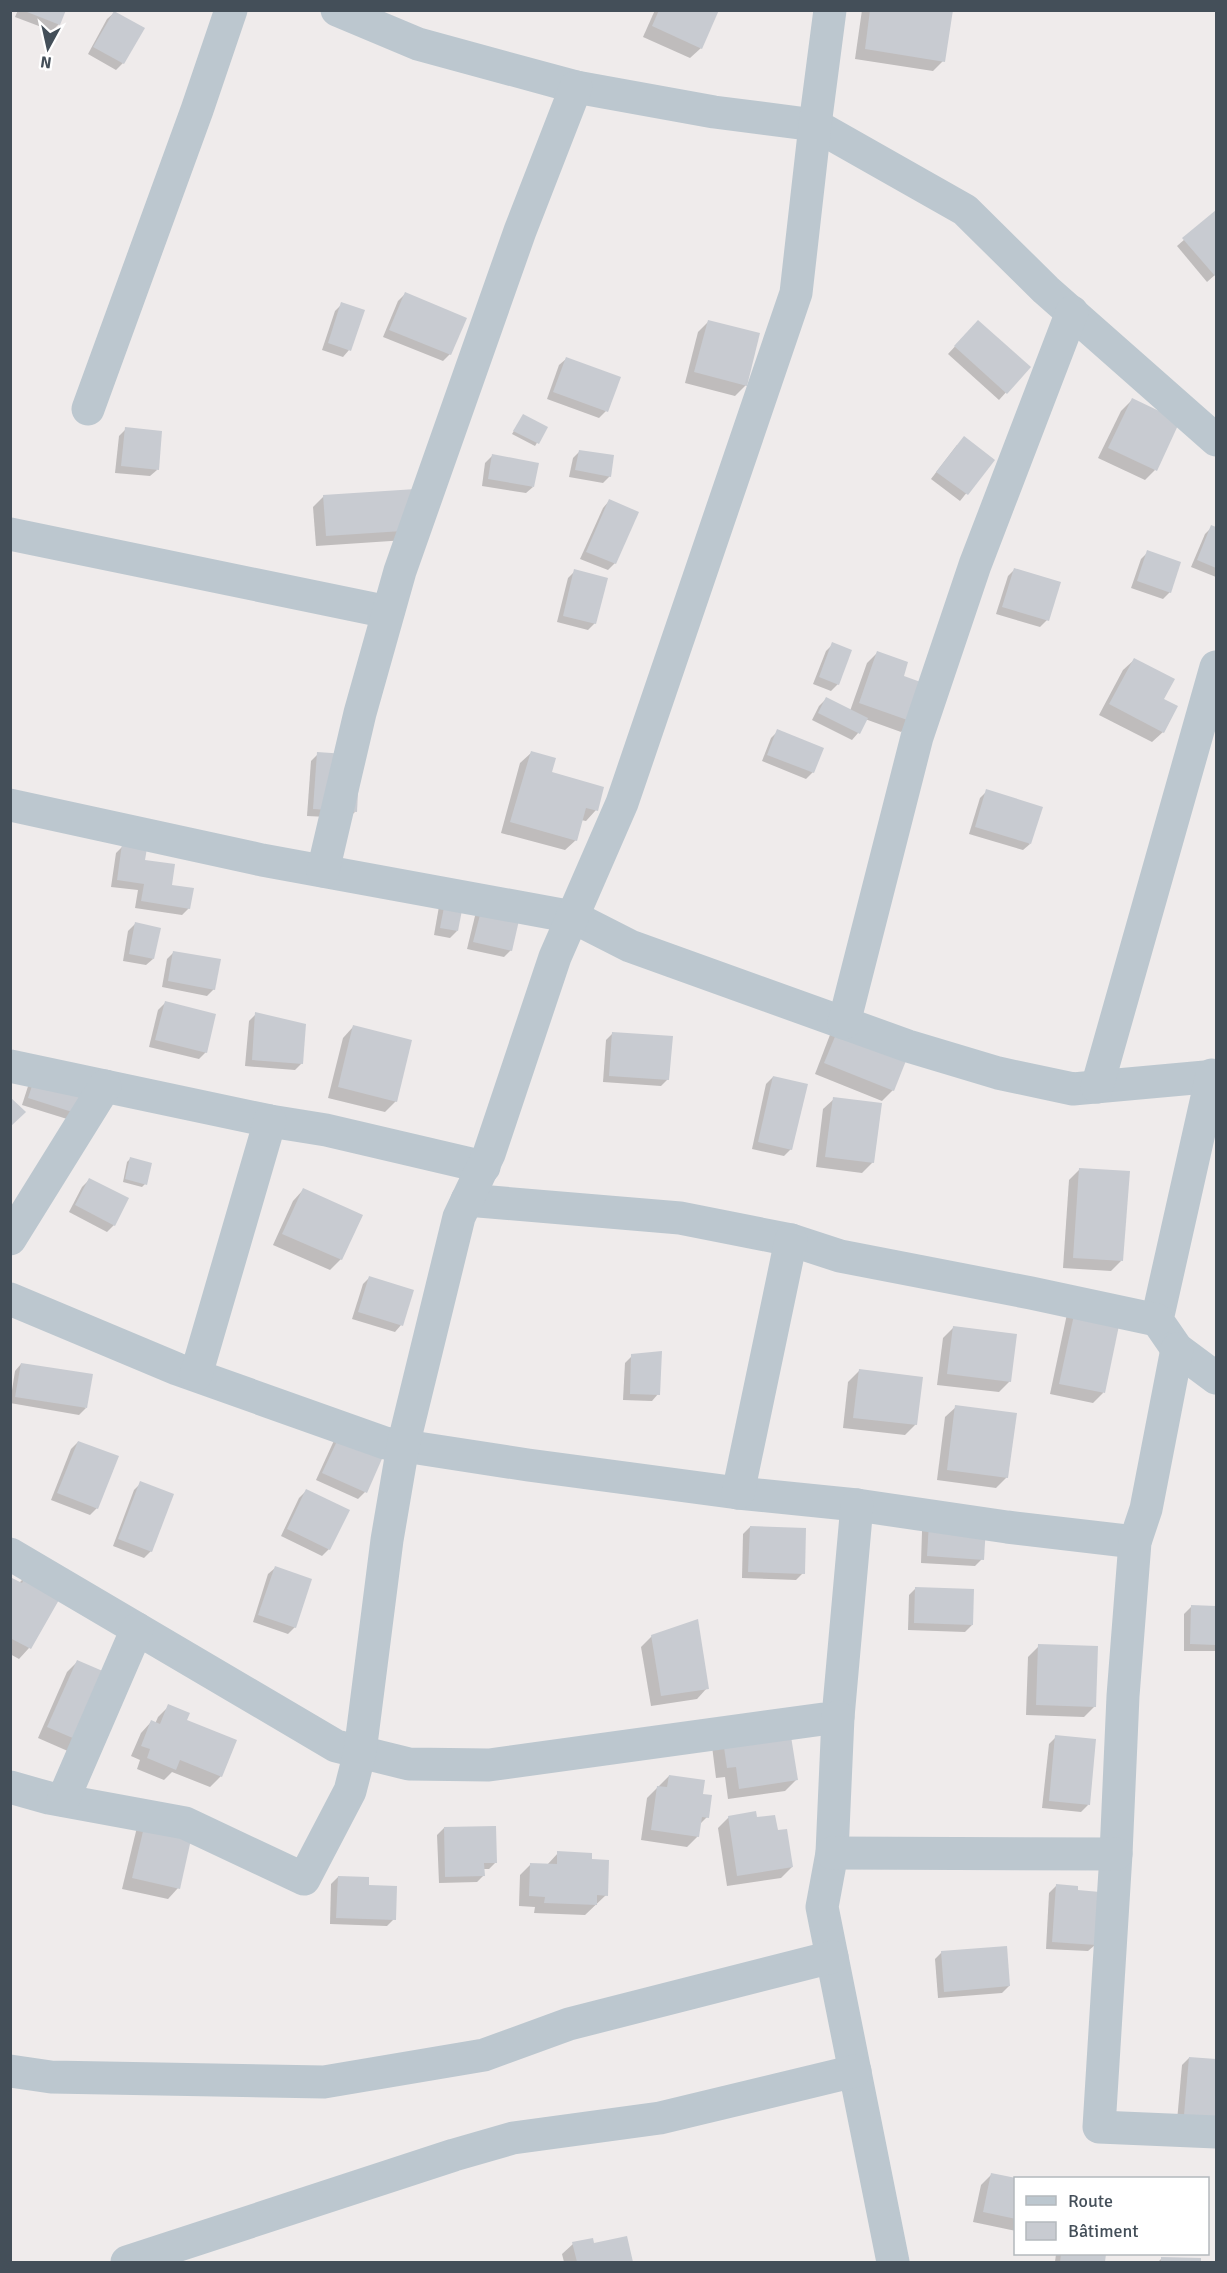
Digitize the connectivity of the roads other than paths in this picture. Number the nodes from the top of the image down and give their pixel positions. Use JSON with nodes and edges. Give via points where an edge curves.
{"nodes":[{"id":1,"x":231,"y":10,"type":"edge"},
{"id":2,"x":337,"y":10,"type":"edge"},
{"id":3,"x":830,"y":10,"type":"edge"},
{"id":4,"x":576,"y":87,"type":"junction"},
{"id":5,"x":814,"y":124,"type":"junction"},
{"id":6,"x":1072,"y":312,"type":"junction"},
{"id":7,"x":88,"y":409,"type":"dead end"},
{"id":8,"x":1216,"y":440,"type":"edge"},
{"id":9,"x":10,"y":534,"type":"edge"},
{"id":10,"x":388,"y":612,"type":"junction"},
{"id":11,"x":1216,"y":667,"type":"edge"},
{"id":12,"x":10,"y":805,"type":"edge"},
{"id":13,"x":323,"y":871,"type":"junction"},
{"id":14,"x":573,"y":917,"type":"junction"},
{"id":15,"x":844,"y":1023,"type":"junction"},
{"id":16,"x":10,"y":1066,"type":"edge"},
{"id":17,"x":1214,"y":1075,"type":"edge"},
{"id":18,"x":105,"y":1086,"type":"junction"},
{"id":19,"x":1097,"y":1087,"type":"junction"},
{"id":20,"x":270,"y":1121,"type":"junction"},
{"id":21,"x":484,"y":1167,"type":"junction"},
{"id":22,"x":468,"y":1200,"type":"junction"},
{"id":23,"x":10,"y":1239,"type":"edge"},
{"id":24,"x":790,"y":1240,"type":"junction"},
{"id":25,"x":10,"y":1299,"type":"edge"},
{"id":26,"x":1157,"y":1320,"type":"junction"},
{"id":27,"x":1177,"y":1349,"type":"junction"},
{"id":28,"x":195,"y":1375,"type":"junction"},
{"id":29,"x":1216,"y":1378,"type":"edge"},
{"id":30,"x":403,"y":1446,"type":"junction"},
{"id":31,"x":738,"y":1493,"type":"junction"},
{"id":32,"x":857,"y":1505,"type":"junction"},
{"id":33,"x":1135,"y":1542,"type":"junction"},
{"id":34,"x":10,"y":1554,"type":"edge"},
{"id":35,"x":137,"y":1629,"type":"junction"},
{"id":36,"x":838,"y":1717,"type":"junction"},
{"id":37,"x":360,"y":1752,"type":"junction"},
{"id":38,"x":10,"y":1786,"type":"edge"},
{"id":39,"x":63,"y":1800,"type":"junction"},
{"id":40,"x":832,"y":1853,"type":"junction"},
{"id":41,"x":1116,"y":1854,"type":"junction"},
{"id":42,"x":832,"y":1957,"type":"junction"},
{"id":43,"x":10,"y":2071,"type":"edge"},
{"id":44,"x":855,"y":2071,"type":"junction"},
{"id":45,"x":1216,"y":2132,"type":"edge"},
{"id":46,"x":127,"y":2262,"type":"edge"},
{"id":47,"x":893,"y":2262,"type":"edge"}],
"edges":[{"from":1,"to":7,"type":"street"},
{"from":2,"to":4,"type":"street","via":[[418,44]]},
{"from":3,"to":5,"type":"street"},
{"from":4,"to":5,"type":"street","via":[[714,112]]},
{"from":4,"to":10,"type":"street","via":[[520,231]]},
{"from":5,"to":6,"type":"street","via":[[965,210]]},
{"from":5,"to":14,"type":"street","via":[[796,293],[622,803]]},
{"from":6,"to":8,"type":"street"},
{"from":6,"to":15,"type":"street","via":[[975,565],[916,737]]},
{"from":9,"to":10,"type":"street"},
{"from":10,"to":13,"type":"street"},
{"from":11,"to":19,"type":"street"},
{"from":12,"to":13,"type":"street"},
{"from":13,"to":14,"type":"street"},
{"from":14,"to":15,"type":"street","via":[[630,946]]},
{"from":14,"to":21,"type":"street","via":[[555,957]]},
{"from":15,"to":19,"type":"street","via":[[998,1073],[1073,1089]]},
{"from":16,"to":18,"type":"street"},
{"from":17,"to":19,"type":"street"},
{"from":17,"to":26,"type":"street"},
{"from":18,"to":20,"type":"street"},
{"from":18,"to":23,"type":"street"},
{"from":20,"to":21,"type":"street"},
{"from":20,"to":28,"type":"street"},
{"from":21,"to":22,"type":"street"},
{"from":22,"to":24,"type":"street","via":[[680,1218]]},
{"from":22,"to":30,"type":"street","via":[[459,1217]]},
{"from":24,"to":26,"type":"street","via":[[840,1256]]},
{"from":24,"to":31,"type":"street"},
{"from":25,"to":28,"type":"street"},
{"from":26,"to":27,"type":"street"},
{"from":27,"to":29,"type":"street"},
{"from":27,"to":33,"type":"street","via":[[1146,1509]]},
{"from":28,"to":30,"type":"street"},
{"from":30,"to":31,"type":"street"},
{"from":30,"to":37,"type":"street"},
{"from":31,"to":32,"type":"street"},
{"from":32,"to":33,"type":"street"},
{"from":32,"to":36,"type":"street"},
{"from":33,"to":41,"type":"street"},
{"from":34,"to":35,"type":"street"},
{"from":35,"to":37,"type":"street","via":[[336,1746]]},
{"from":35,"to":39,"type":"street"},
{"from":36,"to":37,"type":"street","via":[[489,1765],[409,1764]]},
{"from":36,"to":40,"type":"street"},
{"from":37,"to":39,"type":"street","via":[[350,1791],[304,1879],[185,1823]]},
{"from":38,"to":39,"type":"street"},
{"from":40,"to":41,"type":"street"},
{"from":40,"to":42,"type":"street","via":[[822,1907]]},
{"from":41,"to":45,"type":"street","via":[[1100,2127]]},
{"from":42,"to":43,"type":"street","via":[[569,2024],[484,2055],[324,2082],[51,2077]]},
{"from":42,"to":44,"type":"street"},
{"from":44,"to":46,"type":"street","via":[[660,2118],[513,2138]]},
{"from":44,"to":47,"type":"street"}]}
